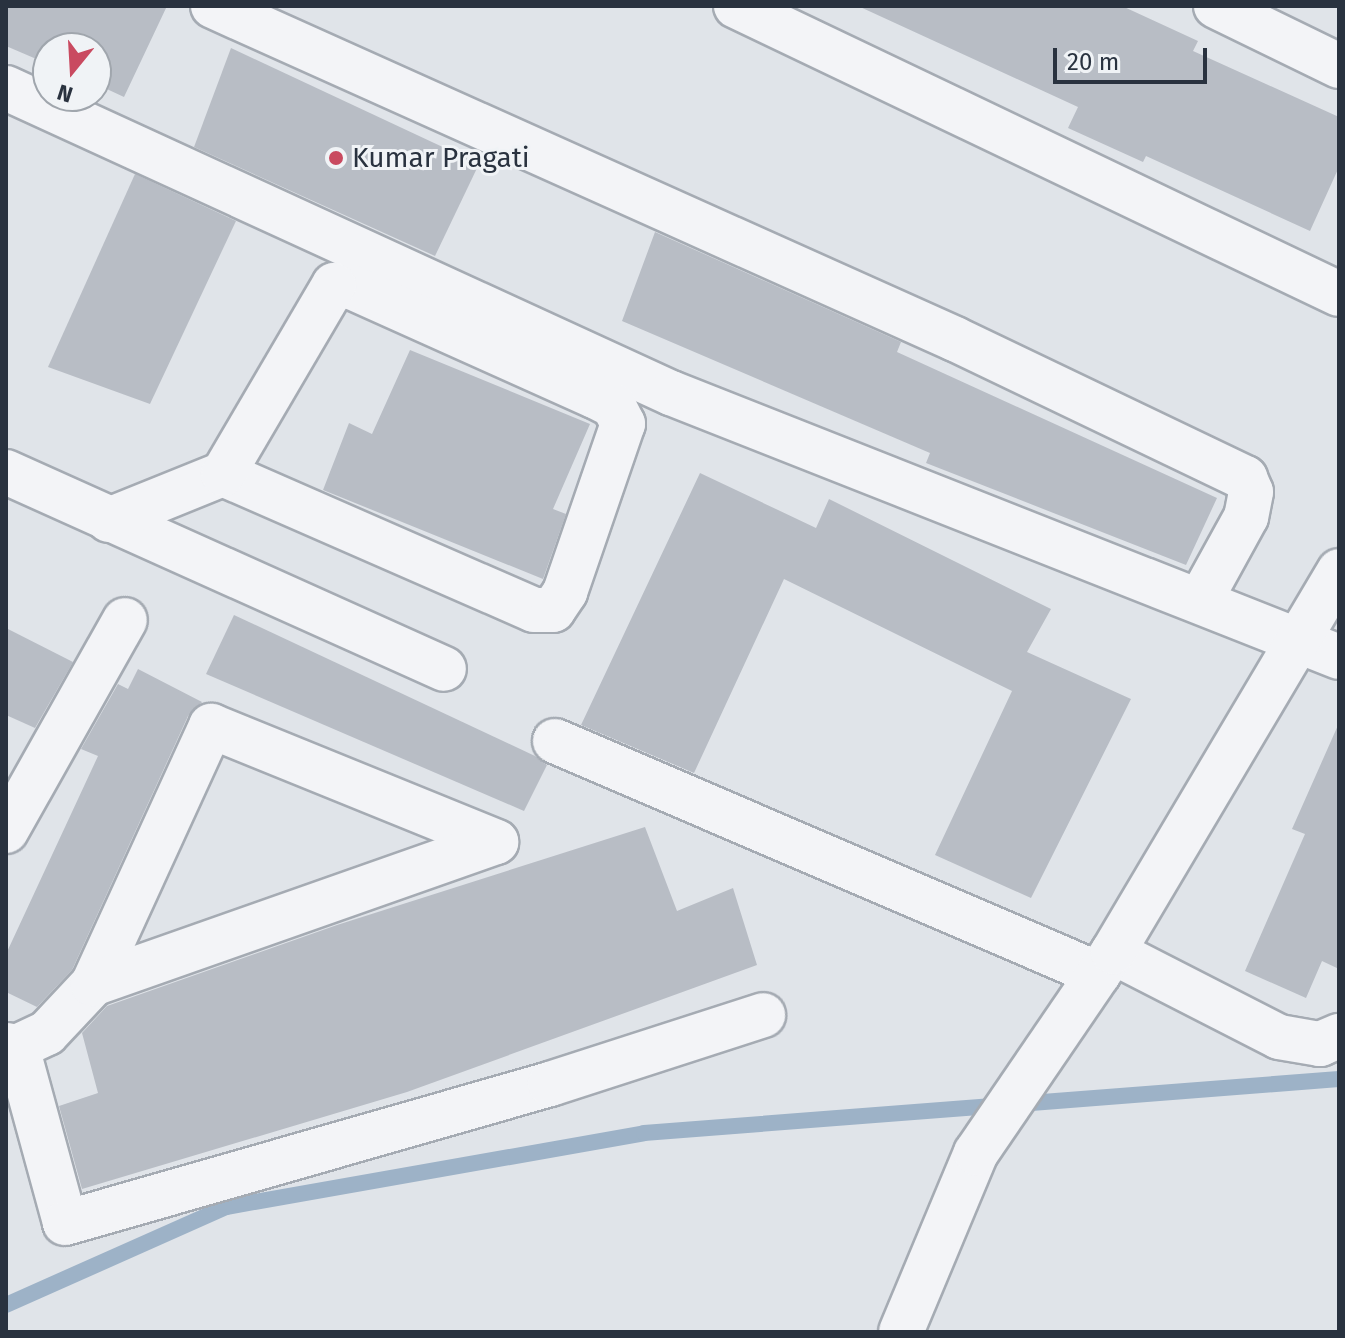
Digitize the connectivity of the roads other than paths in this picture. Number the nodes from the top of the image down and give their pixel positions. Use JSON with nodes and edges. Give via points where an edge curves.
{"nodes":[{"id":1,"x":213,"y":6,"type":"edge"},
{"id":2,"x":736,"y":6,"type":"edge"},
{"id":3,"x":1216,"y":6,"type":"edge"},
{"id":4,"x":1339,"y":66,"type":"edge"},
{"id":5,"x":6,"y":88,"type":"edge"},
{"id":6,"x":1339,"y":294,"type":"edge"},
{"id":7,"x":6,"y":472,"type":"edge"},
{"id":8,"x":223,"y":474,"type":"junction"},
{"id":9,"x":109,"y":520,"type":"junction"},
{"id":10,"x":1339,"y":571,"type":"edge"},
{"id":11,"x":1201,"y":599,"type":"junction"},
{"id":12,"x":125,"y":620,"type":"dead end"},
{"id":13,"x":1299,"y":638,"type":"junction"},
{"id":14,"x":1339,"y":657,"type":"edge"},
{"id":15,"x":444,"y":669,"type":"dead end"},
{"id":16,"x":555,"y":741,"type":"dead end"},
{"id":17,"x":6,"y":831,"type":"edge"},
{"id":18,"x":1106,"y":963,"type":"junction"},
{"id":19,"x":93,"y":984,"type":"junction"},
{"id":20,"x":763,"y":1015,"type":"dead end"},
{"id":21,"x":1339,"y":1036,"type":"edge"},
{"id":22,"x":11,"y":1046,"type":"edge"},
{"id":23,"x":901,"y":1332,"type":"edge"}],
"edges":[{"from":1,"to":11,"type":"street","via":[[941,332],[1245,478],[1251,492],[1246,517]]},
{"from":2,"to":6,"type":"street"},
{"from":3,"to":4,"type":"street"},
{"from":5,"to":11,"type":"street","via":[[671,393]]},
{"from":7,"to":9,"type":"street"},
{"from":8,"to":8,"type":"street","via":[[334,285],[352,287],[594,396],[614,406],[623,424],[565,592],[553,610],[534,610]]},
{"from":8,"to":9,"type":"street"},
{"from":9,"to":15,"type":"street"},
{"from":10,"to":13,"type":"street"},
{"from":11,"to":13,"type":"street"},
{"from":12,"to":17,"type":"street"},
{"from":13,"to":14,"type":"street"},
{"from":13,"to":18,"type":"street"},
{"from":16,"to":18,"type":"street"},
{"from":18,"to":21,"type":"street","via":[[1279,1037],[1320,1044]]},
{"from":18,"to":23,"type":"street","via":[[976,1153]]},
{"from":19,"to":19,"type":"street","via":[[123,974],[496,842],[211,726]]},
{"from":19,"to":22,"type":"street","via":[[47,1033]]},
{"from":20,"to":22,"type":"street","via":[[550,1084],[65,1223]]}]}
